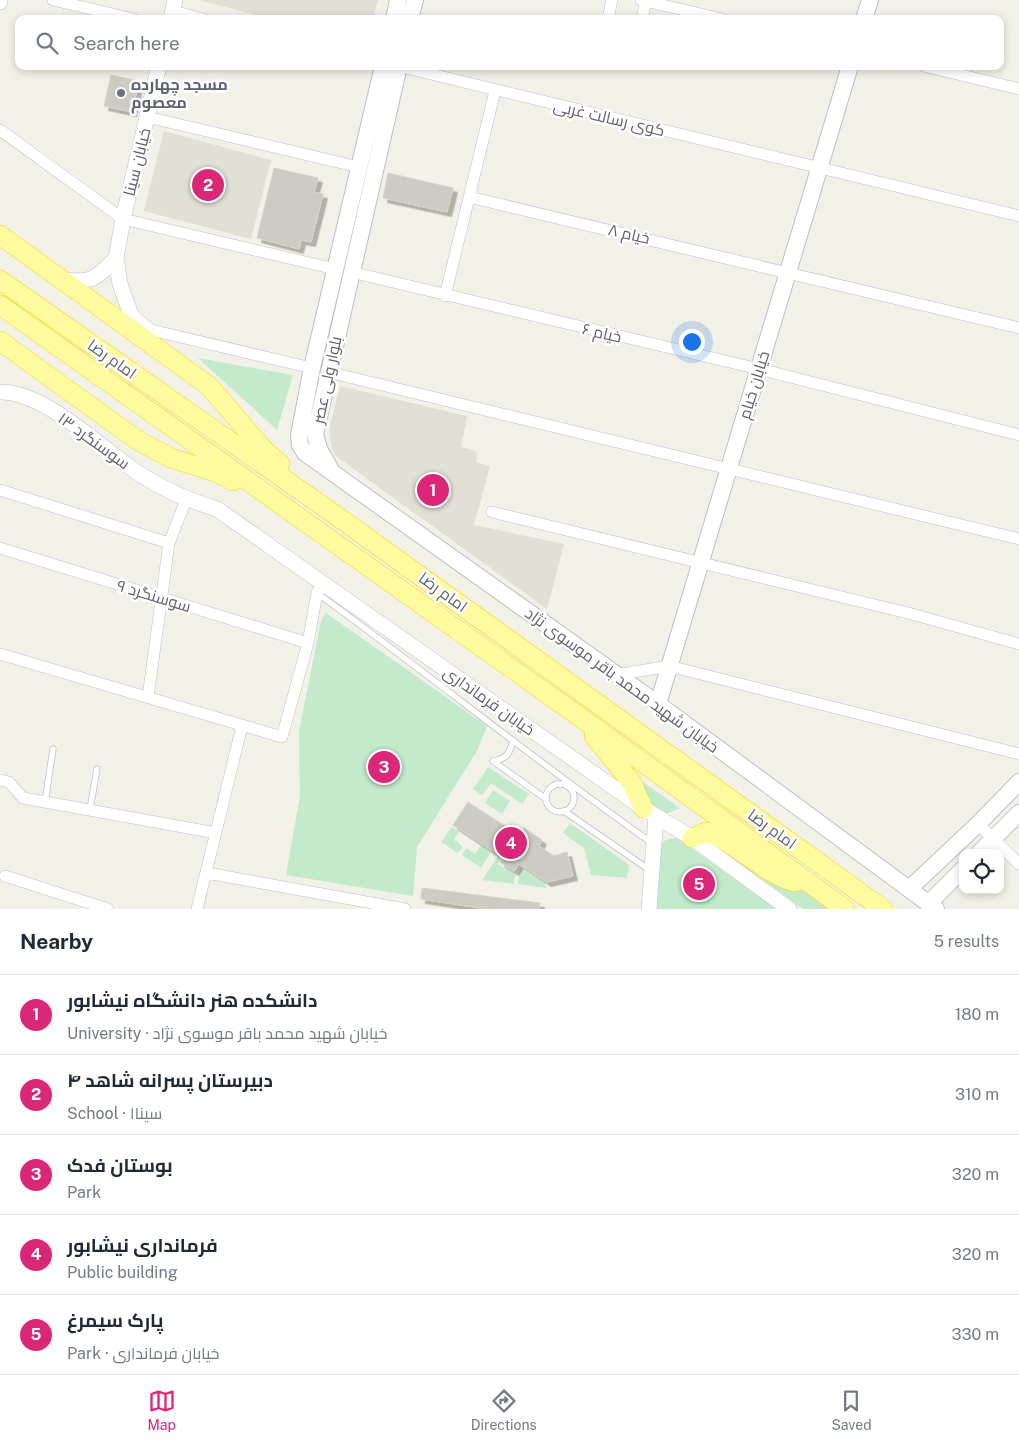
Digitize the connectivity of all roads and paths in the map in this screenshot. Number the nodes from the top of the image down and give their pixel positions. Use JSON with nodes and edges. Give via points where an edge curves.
{"nodes":[{"id":1,"x":53,"y":0,"type":"edge"},
{"id":2,"x":398,"y":0,"type":"edge"},
{"id":3,"x":415,"y":0,"type":"edge"},
{"id":4,"x":612,"y":0,"type":"edge"},
{"id":5,"x":644,"y":0,"type":"edge"},
{"id":6,"x":870,"y":0,"type":"edge"},
{"id":7,"x":173,"y":10,"type":"edge"},
{"id":8,"x":116,"y":15,"type":"edge"},
{"id":9,"x":190,"y":15,"type":"edge"},
{"id":10,"x":395,"y":15,"type":"edge"},
{"id":11,"x":411,"y":15,"type":"edge"},
{"id":12,"x":609,"y":15,"type":"edge"},
{"id":13,"x":642,"y":15,"type":"edge"},
{"id":14,"x":706,"y":15,"type":"edge"},
{"id":15,"x":865,"y":15,"type":"edge"},
{"id":16,"x":159,"y":70,"type":"edge"},
{"id":17,"x":382,"y":70,"type":"edge"},
{"id":18,"x":398,"y":70,"type":"edge"},
{"id":19,"x":414,"y":70,"type":"edge"},
{"id":20,"x":849,"y":70,"type":"edge"},
{"id":21,"x":940,"y":70,"type":"edge"},
{"id":22,"x":1019,"y":90,"type":"edge"},
{"id":23,"x":494,"y":91,"type":"junction"},
{"id":24,"x":147,"y":117,"type":"junction"},
{"id":25,"x":0,"y":130,"type":"edge"},
{"id":26,"x":359,"y":167,"type":"junction"},
{"id":27,"x":820,"y":167,"type":"junction"},
{"id":28,"x":469,"y":197,"type":"junction"},
{"id":29,"x":1019,"y":216,"type":"edge"},
{"id":30,"x":123,"y":219,"type":"junction"},
{"id":31,"x":0,"y":235,"type":"edge"},
{"id":32,"x":116,"y":258,"type":"junction"},
{"id":33,"x":343,"y":270,"type":"junction"},
{"id":34,"x":788,"y":272,"type":"junction"},
{"id":35,"x":0,"y":280,"type":"edge"},
{"id":36,"x":61,"y":280,"type":"junction"},
{"id":37,"x":445,"y":296,"type":"junction"},
{"id":38,"x":0,"y":305,"type":"edge"},
{"id":39,"x":130,"y":312,"type":"junction"},
{"id":40,"x":1019,"y":328,"type":"edge"},
{"id":41,"x":143,"y":338,"type":"junction"},
{"id":42,"x":0,"y":341,"type":"edge"},
{"id":43,"x":759,"y":369,"type":"junction"},
{"id":44,"x":320,"y":370,"type":"junction"},
{"id":45,"x":0,"y":392,"type":"edge"},
{"id":46,"x":1019,"y":435,"type":"edge"},
{"id":47,"x":729,"y":468,"type":"junction"},
{"id":48,"x":333,"y":474,"type":"joint"},
{"id":49,"x":0,"y":490,"type":"edge"},
{"id":50,"x":186,"y":500,"type":"junction"},
{"id":51,"x":492,"y":512,"type":"dead end"},
{"id":52,"x":334,"y":514,"type":"junction"},
{"id":53,"x":322,"y":534,"type":"junction"},
{"id":54,"x":1019,"y":539,"type":"edge"},
{"id":55,"x":169,"y":543,"type":"junction"},
{"id":56,"x":0,"y":548,"type":"edge"},
{"id":57,"x":700,"y":563,"type":"junction"},
{"id":58,"x":320,"y":588,"type":"junction"},
{"id":59,"x":161,"y":599,"type":"junction"},
{"id":60,"x":308,"y":643,"type":"junction"},
{"id":61,"x":1019,"y":644,"type":"edge"},
{"id":62,"x":0,"y":654,"type":"edge"},
{"id":63,"x":669,"y":666,"type":"junction"},
{"id":64,"x":616,"y":675,"type":"junction"},
{"id":65,"x":148,"y":697,"type":"junction"},
{"id":66,"x":658,"y":704,"type":"junction"},
{"id":67,"x":580,"y":716,"type":"junction"},
{"id":68,"x":242,"y":726,"type":"junction"},
{"id":69,"x":512,"y":740,"type":"junction"},
{"id":70,"x":53,"y":748,"type":"dead end"},
{"id":71,"x":1019,"y":754,"type":"edge"},
{"id":72,"x":97,"y":769,"type":"dead end"},
{"id":73,"x":0,"y":780,"type":"edge"},
{"id":74,"x":1019,"y":782,"type":"edge"},
{"id":75,"x":568,"y":785,"type":"junction"},
{"id":76,"x":546,"y":799,"type":"junction"},
{"id":77,"x":45,"y":802,"type":"junction"},
{"id":78,"x":90,"y":809,"type":"junction"},
{"id":79,"x":564,"y":811,"type":"junction"},
{"id":80,"x":649,"y":813,"type":"junction"},
{"id":81,"x":1019,"y":813,"type":"edge"},
{"id":82,"x":978,"y":824,"type":"junction"},
{"id":83,"x":216,"y":833,"type":"junction"},
{"id":84,"x":692,"y":838,"type":"junction"},
{"id":85,"x":993,"y":839,"type":"junction"},
{"id":86,"x":654,"y":845,"type":"junction"},
{"id":87,"x":983,"y":849,"type":"edge"},
{"id":88,"x":1019,"y":864,"type":"edge"},
{"id":89,"x":651,"y":871,"type":"junction"},
{"id":90,"x":207,"y":873,"type":"junction"},
{"id":91,"x":959,"y":874,"type":"edge"},
{"id":92,"x":5,"y":876,"type":"dead end"},
{"id":93,"x":811,"y":885,"type":"junction"},
{"id":94,"x":909,"y":889,"type":"junction"},
{"id":95,"x":932,"y":906,"type":"edge"},
{"id":96,"x":108,"y":909,"type":"edge"},
{"id":97,"x":197,"y":909,"type":"edge"},
{"id":98,"x":405,"y":909,"type":"edge"},
{"id":99,"x":650,"y":909,"type":"edge"},
{"id":100,"x":789,"y":909,"type":"edge"},
{"id":101,"x":845,"y":909,"type":"edge"},
{"id":102,"x":883,"y":909,"type":"edge"}],
"edges":[{"from":1,"to":8,"type":"street"},
{"from":2,"to":10,"type":"main road"},
{"from":3,"to":11,"type":"main road"},
{"from":4,"to":12,"type":"street"},
{"from":5,"to":13,"type":"street"},
{"from":5,"to":14,"type":"street"},
{"from":6,"to":15,"type":"main road"},
{"from":7,"to":9,"type":"street"},
{"from":16,"to":24,"type":"street","name":"خیابان سینا"},
{"from":17,"to":26,"type":"main road","name":"بلوار ولی عصر"},
{"from":18,"to":33,"type":"main road","name":"بلوار ولی عصر"},
{"from":19,"to":23,"type":"street","name":"کوی رسالت غربی"},
{"from":20,"to":27,"type":"main road","name":"خیابان خیام"},
{"from":21,"to":22,"type":"street"},
{"from":23,"to":27,"type":"street","name":"کوی رسالت غربی"},
{"from":23,"to":28,"type":"street"},
{"from":24,"to":26,"type":"street"},
{"from":24,"to":30,"type":"street","name":"خیابان سینا"},
{"from":25,"to":30,"type":"street"},
{"from":26,"to":33,"type":"main road","name":"بلوار ولی عصر"},
{"from":27,"to":29,"type":"street","name":"کوی رسالت غربی"},
{"from":27,"to":34,"type":"main road","name":"خیابان خیام"},
{"from":28,"to":34,"type":"street","name":"خیام ۸"},
{"from":28,"to":37,"type":"street"},
{"from":30,"to":32,"type":"street","name":"خیابان سینا"},
{"from":30,"to":33,"type":"street","name":"خیام ۶"},
{"from":31,"to":36,"type":"highway"},
{"from":32,"to":36,"type":"street","via":[[98,276],[85,282]]},
{"from":32,"to":39,"type":"street","name":"خیابان سینا","via":[[120,284]]},
{"from":33,"to":37,"type":"street","name":"خیام ۶"},
{"from":33,"to":44,"type":"main road","name":"بلوار ولی عصر"},
{"from":34,"to":40,"type":"street","name":"خیام ۸"},
{"from":34,"to":43,"type":"main road","name":"خیابان خیام"},
{"from":35,"to":52,"type":"highway","name":"امام رضا"},
{"from":36,"to":41,"type":"highway"},
{"from":37,"to":43,"type":"street","name":"خیام ۶"},
{"from":38,"to":53,"type":"highway","name":"امام رضا"},
{"from":39,"to":41,"type":"street","name":"خیابان سینا"},
{"from":39,"to":44,"type":"street","via":[[151,330]]},
{"from":41,"to":52,"type":"highway","via":[[209,386],[262,448]]},
{"from":42,"to":53,"type":"highway","via":[[137,440],[171,458],[218,473]]},
{"from":43,"to":46,"type":"street","name":"خیام ۶"},
{"from":43,"to":47,"type":"main road","name":"خیابان خیام"},
{"from":44,"to":47,"type":"street"},
{"from":44,"to":48,"type":"main road","name":"بلوار ولی عصر","via":[[315,434],[319,449]]},
{"from":45,"to":50,"type":"street","name":"سوسنگرد ۱۳","via":[[22,394],[48,407],[142,476]]},
{"from":47,"to":54,"type":"street"},
{"from":47,"to":57,"type":"main road","name":"خیابان خیام"},
{"from":48,"to":64,"type":"main road","name":"خیابان شهید محمد باقر موسوی نژاد"},
{"from":49,"to":55,"type":"street"},
{"from":50,"to":55,"type":"street"},
{"from":50,"to":58,"type":"street","name":"خیابان فرمانداری","via":[[217,509]]},
{"from":51,"to":57,"type":"street"},
{"from":52,"to":102,"type":"highway","name":"امام رضا"},
{"from":53,"to":67,"type":"highway","name":"امام رضا"},
{"from":55,"to":59,"type":"street"},
{"from":56,"to":59,"type":"street","name":"سوسنگرد ۹"},
{"from":57,"to":61,"type":"street","via":[[908,613]]},
{"from":57,"to":63,"type":"main road","name":"خیابان خیام"},
{"from":58,"to":60,"type":"street"},
{"from":58,"to":69,"type":"lane"},
{"from":58,"to":80,"type":"street","name":"خیابان فرمانداری"},
{"from":59,"to":60,"type":"street","name":"سوسنگرد ۹"},
{"from":59,"to":65,"type":"street"},
{"from":60,"to":68,"type":"street","via":[[282,737]]},
{"from":62,"to":65,"type":"street"},
{"from":63,"to":64,"type":"street"},
{"from":63,"to":66,"type":"main road","name":"خیابان خیام"},
{"from":63,"to":71,"type":"street"},
{"from":64,"to":66,"type":"main road","name":"خیابان شهید محمد باقر موسوی نژاد"},
{"from":65,"to":68,"type":"street"},
{"from":66,"to":94,"type":"main road","name":"خیابان شهید محمد باقر موسوی نژاد"},
{"from":67,"to":80,"type":"highway","via":[[632,784]]},
{"from":67,"to":93,"type":"highway","name":"امام رضا"},
{"from":68,"to":83,"type":"street"},
{"from":69,"to":75,"type":"lane"},
{"from":69,"to":76,"type":"lane","via":[[506,757],[493,761]]},
{"from":70,"to":77,"type":"lane"},
{"from":72,"to":78,"type":"lane"},
{"from":73,"to":77,"type":"street","via":[[9,782],[22,798]]},
{"from":74,"to":82,"type":"main road"},
{"from":75,"to":76,"type":"lane","via":[[552,788]]},
{"from":75,"to":79,"type":"lane","via":[[573,792],[573,802]]},
{"from":75,"to":86,"type":"lane"},
{"from":76,"to":79,"type":"lane","via":[[552,810]]},
{"from":77,"to":78,"type":"street"},
{"from":78,"to":83,"type":"street"},
{"from":79,"to":89,"type":"lane"},
{"from":80,"to":84,"type":"street","name":"خیابان فرمانداری"},
{"from":80,"to":86,"type":"street"},
{"from":81,"to":85,"type":"main road"},
{"from":82,"to":85,"type":"street"},
{"from":82,"to":94,"type":"main road"},
{"from":83,"to":90,"type":"street"},
{"from":84,"to":93,"type":"highway","via":[[706,832],[717,836],[772,873]]},
{"from":84,"to":100,"type":"street","name":"خیابان فرمانداری"},
{"from":85,"to":87,"type":"main road"},
{"from":85,"to":88,"type":"street"},
{"from":86,"to":89,"type":"street"},
{"from":89,"to":99,"type":"street"},
{"from":90,"to":97,"type":"street"},
{"from":90,"to":98,"type":"street"},
{"from":91,"to":95,"type":"main road"},
{"from":92,"to":96,"type":"street"},
{"from":93,"to":101,"type":"highway","name":"امام رضا"},
{"from":94,"to":95,"type":"main road","name":"خیابان شهید محمد باقر موسوی نژاد"}]}
